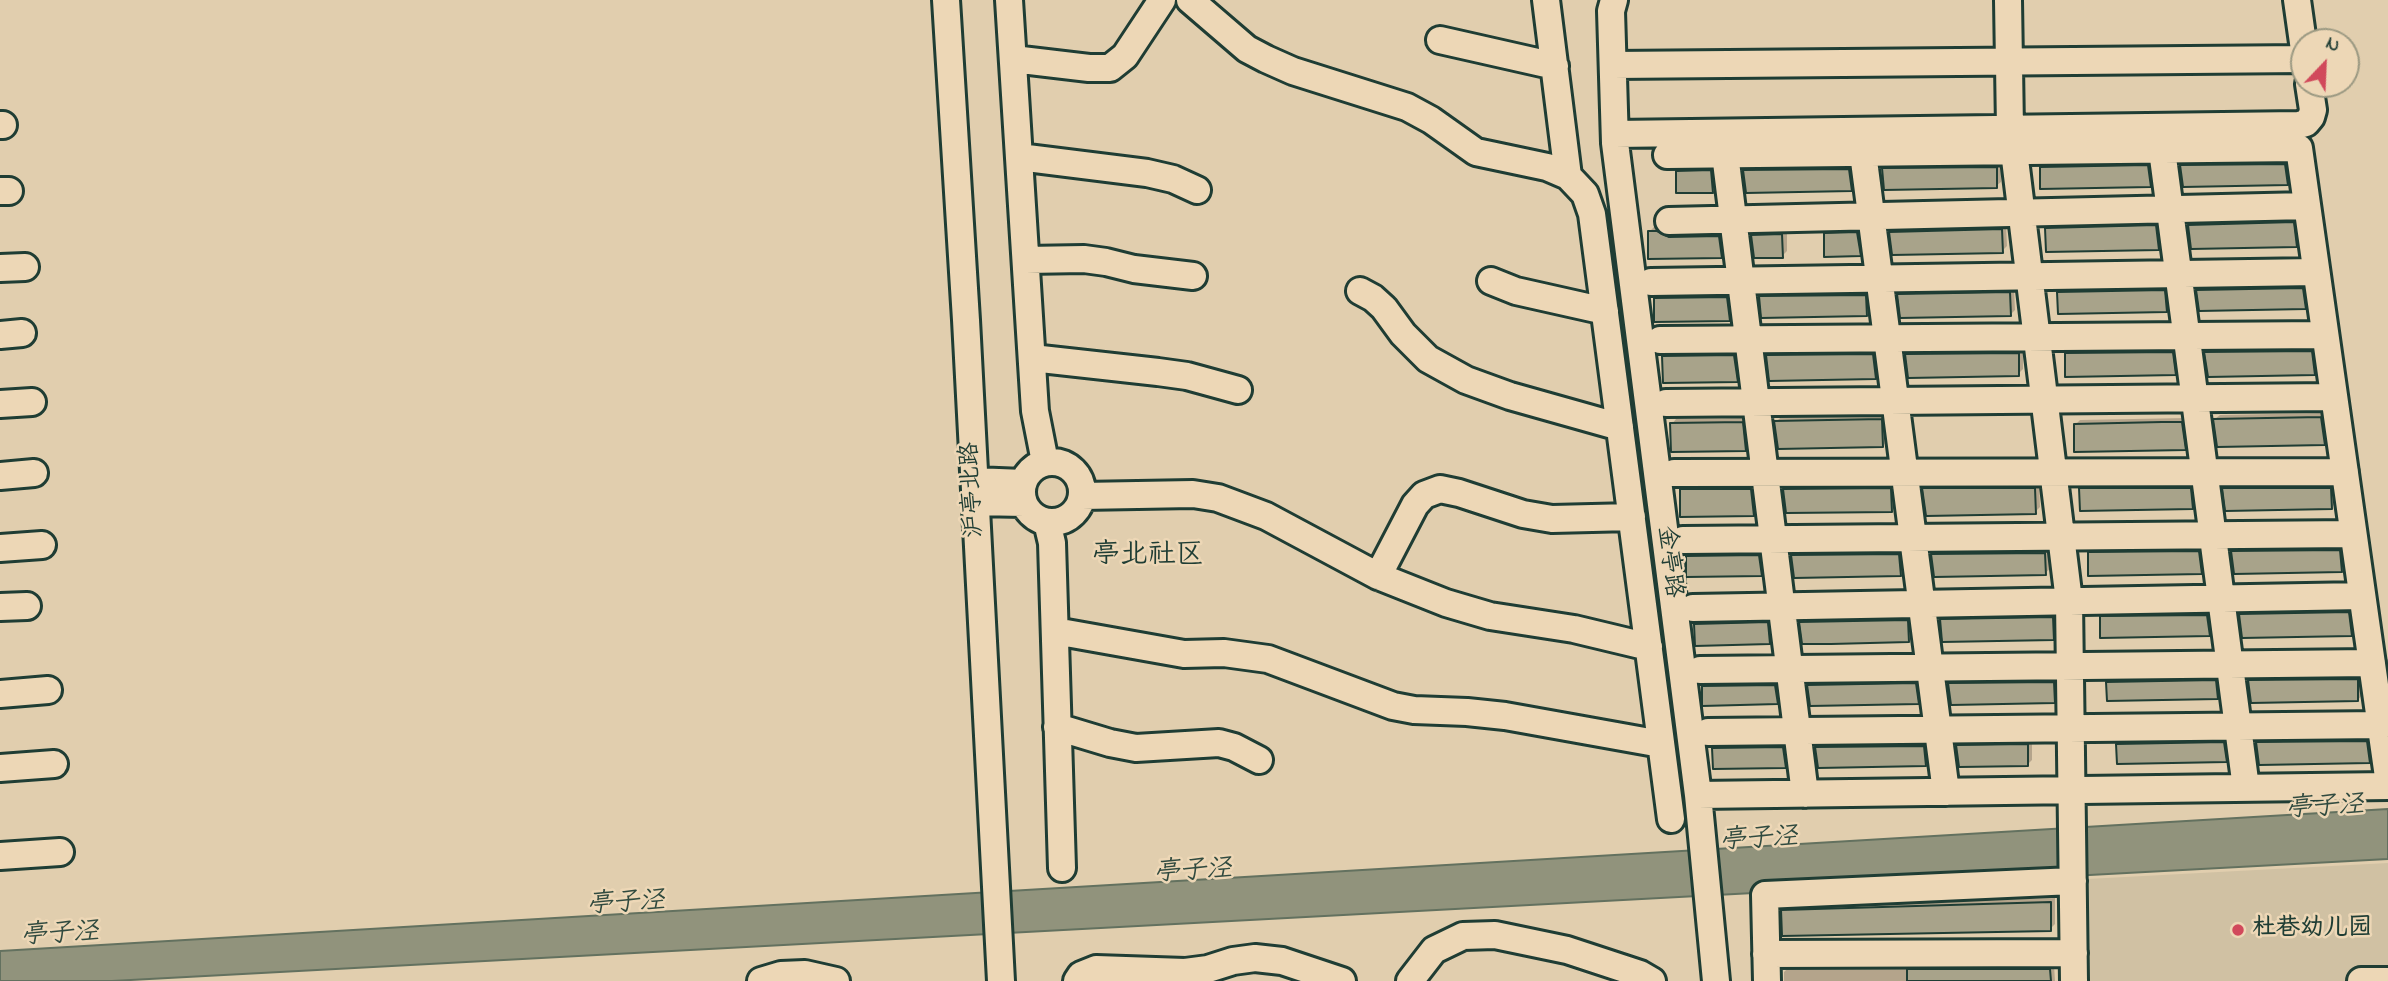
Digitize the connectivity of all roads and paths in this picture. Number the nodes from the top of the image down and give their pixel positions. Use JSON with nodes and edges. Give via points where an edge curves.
{"nodes":[{"id":1,"x":946,"y":0,"type":"edge"},
{"id":2,"x":1009,"y":0,"type":"edge"},
{"id":3,"x":1162,"y":0,"type":"edge"},
{"id":4,"x":1190,"y":0,"type":"edge"},
{"id":5,"x":1546,"y":0,"type":"edge"},
{"id":6,"x":1614,"y":0,"type":"edge"},
{"id":7,"x":2008,"y":0,"type":"edge"},
{"id":8,"x":2297,"y":0,"type":"edge"},
{"id":9,"x":2301,"y":28,"type":"edge"},
{"id":10,"x":1440,"y":40,"type":"dead end"},
{"id":11,"x":1013,"y":59,"type":"junction"},
{"id":12,"x":2290,"y":59,"type":"edge"},
{"id":13,"x":2009,"y":62,"type":"junction"},
{"id":14,"x":1613,"y":65,"type":"junction"},
{"id":15,"x":1555,"y":66,"type":"junction"},
{"id":16,"x":2311,"y":98,"type":"edge"},
{"id":17,"x":1615,"y":139,"type":"junction"},
{"id":18,"x":2012,"y":140,"type":"junction"},
{"id":19,"x":2162,"y":150,"type":"junction"},
{"id":20,"x":1863,"y":153,"type":"junction"},
{"id":21,"x":1725,"y":154,"type":"junction"},
{"id":22,"x":1667,"y":155,"type":"dead end"},
{"id":23,"x":1019,"y":157,"type":"junction"},
{"id":24,"x":1569,"y":176,"type":"junction"},
{"id":25,"x":1197,"y":190,"type":"dead end"},
{"id":26,"x":2307,"y":206,"type":"junction"},
{"id":27,"x":2170,"y":209,"type":"junction"},
{"id":28,"x":2021,"y":213,"type":"junction"},
{"id":29,"x":1871,"y":216,"type":"junction"},
{"id":30,"x":1733,"y":219,"type":"junction"},
{"id":31,"x":1669,"y":221,"type":"dead end"},
{"id":32,"x":1026,"y":260,"type":"junction"},
{"id":33,"x":2316,"y":272,"type":"junction"},
{"id":34,"x":2179,"y":274,"type":"junction"},
{"id":35,"x":1193,"y":276,"type":"dead end"},
{"id":36,"x":2029,"y":277,"type":"junction"},
{"id":37,"x":1880,"y":279,"type":"junction"},
{"id":38,"x":1491,"y":281,"type":"dead end"},
{"id":39,"x":1741,"y":281,"type":"junction"},
{"id":40,"x":1651,"y":282,"type":"dead end"},
{"id":41,"x":1360,"y":291,"type":"dead end"},
{"id":42,"x":1605,"y":311,"type":"junction"},
{"id":43,"x":2325,"y":335,"type":"junction"},
{"id":44,"x":2187,"y":336,"type":"junction"},
{"id":45,"x":2037,"y":337,"type":"junction"},
{"id":46,"x":1887,"y":338,"type":"junction"},
{"id":47,"x":1748,"y":339,"type":"junction"},
{"id":48,"x":1660,"y":340,"type":"dead end"},
{"id":49,"x":1032,"y":358,"type":"junction"},
{"id":50,"x":1238,"y":390,"type":"dead end"},
{"id":51,"x":2334,"y":397,"type":"junction"},
{"id":52,"x":2195,"y":399,"type":"junction"},
{"id":53,"x":2044,"y":400,"type":"junction"},
{"id":54,"x":1895,"y":401,"type":"junction"},
{"id":55,"x":32,"y":402,"type":"dead end"},
{"id":56,"x":1756,"y":402,"type":"junction"},
{"id":57,"x":1666,"y":403,"type":"dead end"},
{"id":58,"x":0,"y":404,"type":"edge"},
{"id":59,"x":1620,"y":427,"type":"junction"},
{"id":60,"x":1045,"y":462,"type":"junction"},
{"id":61,"x":2053,"y":472,"type":"junction"},
{"id":62,"x":2205,"y":472,"type":"junction"},
{"id":63,"x":2345,"y":472,"type":"junction"},
{"id":64,"x":34,"y":473,"type":"dead end"},
{"id":65,"x":1674,"y":473,"type":"dead end"},
{"id":66,"x":1765,"y":473,"type":"junction"},
{"id":67,"x":1905,"y":473,"type":"junction"},
{"id":68,"x":0,"y":476,"type":"edge"},
{"id":69,"x":974,"y":492,"type":"junction"},
{"id":70,"x":1023,"y":493,"type":"junction"},
{"id":71,"x":1082,"y":496,"type":"junction"},
{"id":72,"x":1632,"y":517,"type":"junction"},
{"id":73,"x":1047,"y":522,"type":"junction"},
{"id":74,"x":2353,"y":534,"type":"junction"},
{"id":75,"x":2213,"y":535,"type":"junction"},
{"id":76,"x":2061,"y":537,"type":"junction"},
{"id":77,"x":1913,"y":538,"type":"junction"},
{"id":78,"x":1773,"y":539,"type":"junction"},
{"id":79,"x":1683,"y":540,"type":"dead end"},
{"id":80,"x":42,"y":545,"type":"dead end"},
{"id":81,"x":0,"y":548,"type":"edge"},
{"id":82,"x":1378,"y":576,"type":"junction"},
{"id":83,"x":2362,"y":596,"type":"junction"},
{"id":84,"x":2221,"y":599,"type":"junction"},
{"id":85,"x":2069,"y":601,"type":"junction"},
{"id":86,"x":1922,"y":604,"type":"junction"},
{"id":87,"x":27,"y":606,"type":"dead end"},
{"id":88,"x":0,"y":607,"type":"edge"},
{"id":89,"x":1782,"y":607,"type":"junction"},
{"id":90,"x":1693,"y":608,"type":"dead end"},
{"id":91,"x":1055,"y":631,"type":"junction"},
{"id":92,"x":1649,"y":647,"type":"junction"},
{"id":93,"x":2372,"y":663,"type":"junction"},
{"id":94,"x":2230,"y":665,"type":"junction"},
{"id":95,"x":2070,"y":667,"type":"junction"},
{"id":96,"x":1930,"y":668,"type":"junction"},
{"id":97,"x":1790,"y":669,"type":"junction"},
{"id":98,"x":1700,"y":670,"type":"dead end"},
{"id":99,"x":48,"y":690,"type":"dead end"},
{"id":100,"x":0,"y":694,"type":"edge"},
{"id":101,"x":2381,"y":725,"type":"junction"},
{"id":102,"x":2238,"y":726,"type":"junction"},
{"id":103,"x":1057,"y":727,"type":"junction"},
{"id":104,"x":2071,"y":728,"type":"junction"},
{"id":105,"x":1938,"y":729,"type":"junction"},
{"id":106,"x":1797,"y":731,"type":"junction"},
{"id":107,"x":1708,"y":732,"type":"dead end"},
{"id":108,"x":1661,"y":744,"type":"junction"},
{"id":109,"x":1259,"y":760,"type":"dead end"},
{"id":110,"x":54,"y":764,"type":"dead end"},
{"id":111,"x":0,"y":768,"type":"edge"},
{"id":112,"x":2388,"y":777,"type":"edge"},
{"id":113,"x":2388,"y":786,"type":"edge"},
{"id":114,"x":2246,"y":788,"type":"junction"},
{"id":115,"x":2072,"y":790,"type":"junction"},
{"id":116,"x":1946,"y":792,"type":"junction"},
{"id":117,"x":1805,"y":793,"type":"junction"},
{"id":118,"x":1698,"y":795,"type":"junction"},
{"id":119,"x":1671,"y":819,"type":"dead end"},
{"id":120,"x":60,"y":852,"type":"dead end"},
{"id":121,"x":0,"y":856,"type":"edge"},
{"id":122,"x":1062,"y":868,"type":"dead end"},
{"id":123,"x":2073,"y":876,"type":"junction"},
{"id":124,"x":2074,"y":953,"type":"junction"},
{"id":125,"x":1766,"y":954,"type":"junction"},
{"id":126,"x":1259,"y":970,"type":"edge"},
{"id":127,"x":761,"y":981,"type":"edge"},
{"id":128,"x":836,"y":981,"type":"edge"},
{"id":129,"x":1000,"y":981,"type":"edge"},
{"id":130,"x":1077,"y":981,"type":"edge"},
{"id":131,"x":1342,"y":981,"type":"edge"},
{"id":132,"x":1410,"y":981,"type":"edge"},
{"id":133,"x":1652,"y":981,"type":"edge"},
{"id":134,"x":1716,"y":981,"type":"edge"},
{"id":135,"x":1767,"y":981,"type":"edge"},
{"id":136,"x":2074,"y":981,"type":"edge"},
{"id":137,"x":2361,"y":981,"type":"edge"},
{"id":138,"x":2388,"y":981,"type":"edge"}],
"edges":[{"from":1,"to":69,"type":"street","name":"沪亭北路"},
{"from":2,"to":11,"type":"street"},
{"from":3,"to":11,"type":"street","via":[[1125,56],[1110,68]]},
{"from":4,"to":24,"type":"street","via":[[1247,49],[1266,59],[1407,107],[1476,152]]},
{"from":5,"to":15,"type":"street"},
{"from":6,"to":14,"type":"street","name":"金亭路"},
{"from":7,"to":13,"type":"street"},
{"from":8,"to":9,"type":"street"},
{"from":10,"to":15,"type":"street"},
{"from":11,"to":23,"type":"street"},
{"from":12,"to":13,"type":"street"},
{"from":13,"to":14,"type":"street"},
{"from":13,"to":18,"type":"street"},
{"from":14,"to":17,"type":"street","name":"金亭路"},
{"from":15,"to":24,"type":"street"},
{"from":16,"to":18,"type":"street","via":[[2311,117],[2299,125]]},
{"from":17,"to":18,"type":"street"},
{"from":17,"to":118,"type":"street","name":"金亭路"},
{"from":18,"to":19,"type":"street"},
{"from":18,"to":20,"type":"street"},
{"from":18,"to":28,"type":"street"},
{"from":19,"to":26,"type":"street","via":[[2299,148]]},
{"from":19,"to":27,"type":"street"},
{"from":20,"to":21,"type":"street"},
{"from":20,"to":29,"type":"street"},
{"from":21,"to":22,"type":"street"},
{"from":21,"to":30,"type":"street"},
{"from":23,"to":25,"type":"street","via":[[1147,173]]},
{"from":23,"to":32,"type":"street"},
{"from":24,"to":42,"type":"street","via":[[1585,194],[1592,214]]},
{"from":26,"to":27,"type":"street"},
{"from":26,"to":33,"type":"street"},
{"from":27,"to":28,"type":"street"},
{"from":27,"to":34,"type":"street"},
{"from":28,"to":29,"type":"street"},
{"from":28,"to":36,"type":"street"},
{"from":29,"to":30,"type":"street"},
{"from":29,"to":37,"type":"street"},
{"from":30,"to":31,"type":"street"},
{"from":30,"to":39,"type":"street"},
{"from":32,"to":35,"type":"street","via":[[1084,259]]},
{"from":32,"to":49,"type":"street"},
{"from":33,"to":34,"type":"street"},
{"from":33,"to":43,"type":"street"},
{"from":34,"to":36,"type":"street"},
{"from":34,"to":44,"type":"street"},
{"from":36,"to":37,"type":"street"},
{"from":36,"to":45,"type":"street"},
{"from":37,"to":39,"type":"street"},
{"from":37,"to":46,"type":"street"},
{"from":38,"to":42,"type":"street"},
{"from":39,"to":40,"type":"street"},
{"from":39,"to":47,"type":"street"},
{"from":41,"to":59,"type":"street","via":[[1384,308],[1429,359],[1466,380]]},
{"from":42,"to":59,"type":"street"},
{"from":43,"to":44,"type":"street"},
{"from":43,"to":51,"type":"street"},
{"from":44,"to":45,"type":"street"},
{"from":44,"to":52,"type":"street"},
{"from":45,"to":46,"type":"street"},
{"from":45,"to":53,"type":"street"},
{"from":46,"to":47,"type":"street"},
{"from":46,"to":54,"type":"street"},
{"from":47,"to":48,"type":"street"},
{"from":47,"to":56,"type":"street"},
{"from":49,"to":50,"type":"street","via":[[1187,376]]},
{"from":49,"to":60,"type":"street","via":[[1035,411]]},
{"from":51,"to":52,"type":"street"},
{"from":51,"to":63,"type":"street"},
{"from":52,"to":53,"type":"street"},
{"from":52,"to":62,"type":"street"},
{"from":53,"to":54,"type":"street"},
{"from":53,"to":61,"type":"street"},
{"from":54,"to":56,"type":"street"},
{"from":54,"to":67,"type":"street"},
{"from":55,"to":58,"type":"street"},
{"from":56,"to":57,"type":"street"},
{"from":56,"to":66,"type":"street"},
{"from":59,"to":72,"type":"street"},
{"from":60,"to":70,"type":"street","via":[[1028,474]]},
{"from":60,"to":71,"type":"street","via":[[1073,469]]},
{"from":61,"to":62,"type":"street"},
{"from":61,"to":67,"type":"street"},
{"from":61,"to":76,"type":"street"},
{"from":62,"to":63,"type":"street"},
{"from":62,"to":75,"type":"street"},
{"from":63,"to":74,"type":"street"},
{"from":64,"to":68,"type":"street"},
{"from":65,"to":66,"type":"street"},
{"from":66,"to":67,"type":"street"},
{"from":66,"to":78,"type":"street"},
{"from":67,"to":77,"type":"street"},
{"from":69,"to":70,"type":"street"},
{"from":69,"to":129,"type":"street","name":"沪亭北路"},
{"from":70,"to":73,"type":"street","via":[[1029,512]]},
{"from":71,"to":73,"type":"street","via":[[1067,519]]},
{"from":71,"to":82,"type":"street","via":[[1193,494],[1218,498],[1266,516]]},
{"from":72,"to":82,"type":"street","via":[[1552,519],[1440,489],[1424,495],[1415,505]]},
{"from":72,"to":92,"type":"street"},
{"from":73,"to":91,"type":"street"},
{"from":74,"to":75,"type":"street"},
{"from":74,"to":83,"type":"street"},
{"from":75,"to":76,"type":"street"},
{"from":75,"to":84,"type":"street"},
{"from":76,"to":77,"type":"street"},
{"from":76,"to":85,"type":"street"},
{"from":77,"to":78,"type":"street"},
{"from":77,"to":86,"type":"street"},
{"from":78,"to":79,"type":"street"},
{"from":78,"to":89,"type":"street"},
{"from":80,"to":81,"type":"street"},
{"from":82,"to":92,"type":"street","via":[[1490,616]]},
{"from":83,"to":84,"type":"street"},
{"from":83,"to":93,"type":"street"},
{"from":84,"to":85,"type":"street"},
{"from":84,"to":94,"type":"street"},
{"from":85,"to":86,"type":"street"},
{"from":85,"to":95,"type":"street"},
{"from":86,"to":89,"type":"street"},
{"from":86,"to":96,"type":"street"},
{"from":87,"to":88,"type":"street"},
{"from":89,"to":90,"type":"street"},
{"from":89,"to":97,"type":"street"},
{"from":91,"to":103,"type":"street"},
{"from":91,"to":108,"type":"street","via":[[1184,654],[1268,659],[1414,710],[1504,716]]},
{"from":92,"to":108,"type":"street"},
{"from":93,"to":94,"type":"street"},
{"from":93,"to":101,"type":"street"},
{"from":94,"to":95,"type":"street"},
{"from":94,"to":102,"type":"street"},
{"from":95,"to":96,"type":"street"},
{"from":95,"to":104,"type":"street"},
{"from":96,"to":97,"type":"street"},
{"from":96,"to":105,"type":"street"},
{"from":97,"to":98,"type":"street"},
{"from":97,"to":106,"type":"street"},
{"from":99,"to":100,"type":"street"},
{"from":101,"to":102,"type":"street"},
{"from":101,"to":112,"type":"street"},
{"from":102,"to":104,"type":"street"},
{"from":102,"to":114,"type":"street"},
{"from":103,"to":109,"type":"street","via":[[1136,748],[1219,743]]},
{"from":103,"to":122,"type":"street"},
{"from":104,"to":105,"type":"street"},
{"from":104,"to":115,"type":"street"},
{"from":105,"to":106,"type":"street"},
{"from":105,"to":116,"type":"street"},
{"from":106,"to":107,"type":"street"},
{"from":106,"to":117,"type":"street"},
{"from":108,"to":119,"type":"street"},
{"from":110,"to":111,"type":"street"},
{"from":113,"to":114,"type":"street"},
{"from":114,"to":115,"type":"street"},
{"from":115,"to":116,"type":"street"},
{"from":115,"to":123,"type":"street"},
{"from":116,"to":117,"type":"street"},
{"from":117,"to":118,"type":"street"},
{"from":118,"to":134,"type":"street","name":"金亭路"},
{"from":120,"to":121,"type":"street"},
{"from":123,"to":124,"type":"street"},
{"from":123,"to":125,"type":"street","via":[[1765,895]]},
{"from":124,"to":125,"type":"street"},
{"from":124,"to":136,"type":"street"},
{"from":125,"to":135,"type":"street"},
{"from":126,"to":130,"type":"street","via":[[1233,961],[1185,972],[1096,969]]},
{"from":126,"to":131,"type":"street","via":[[1282,961]]},
{"from":127,"to":128,"type":"street","via":[[805,974]]},
{"from":132,"to":133,"type":"street","via":[[1434,950],[1463,936],[1495,935],[1567,950]]},
{"from":137,"to":138,"type":"street"}]}
